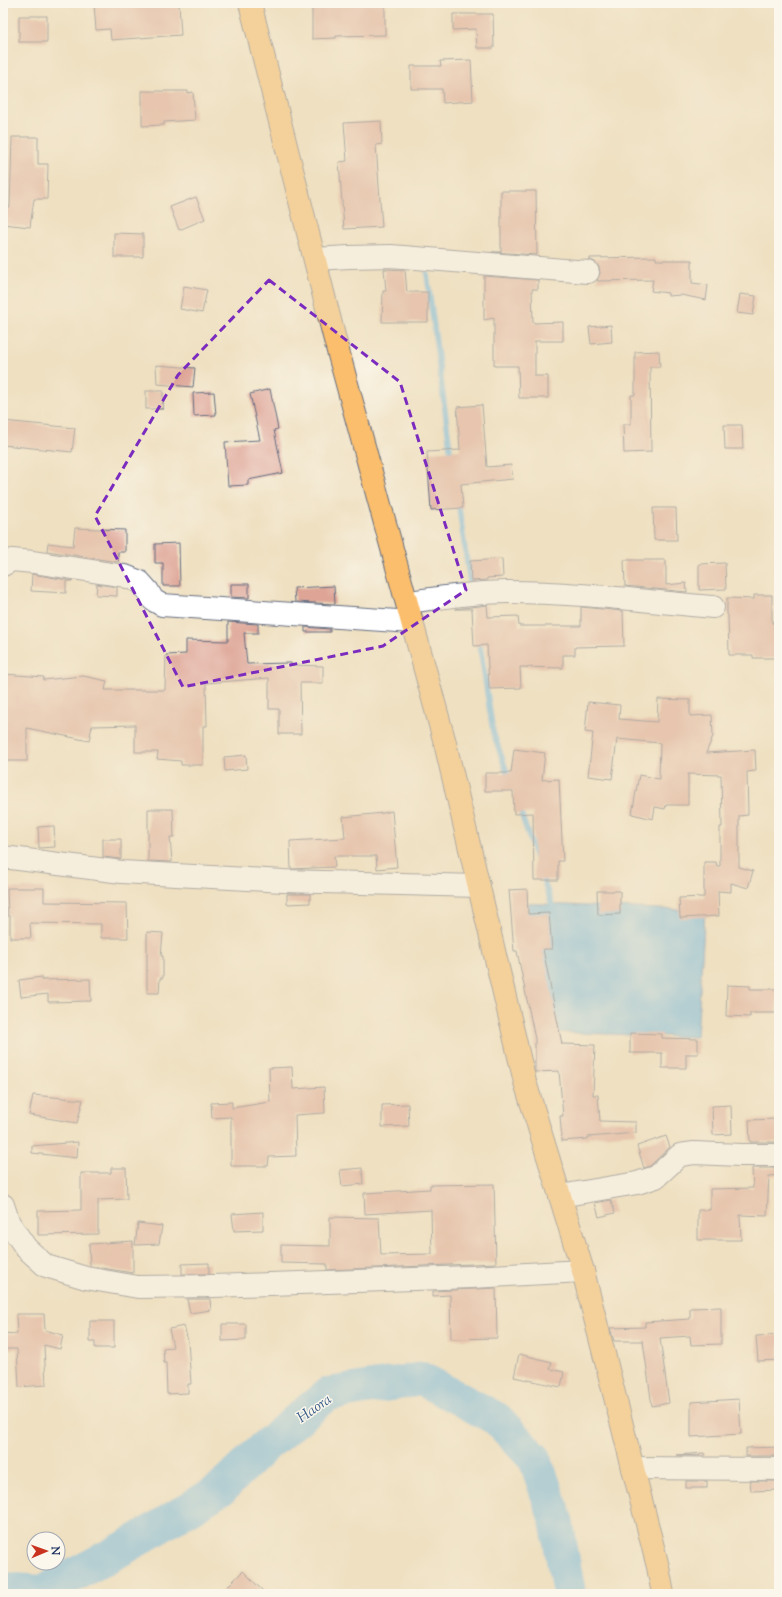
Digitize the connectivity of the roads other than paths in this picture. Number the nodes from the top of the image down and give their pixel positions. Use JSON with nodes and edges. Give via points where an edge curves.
{"nodes":[{"id":1,"x":250,"y":3,"type":"edge"},
{"id":2,"x":314,"y":260,"type":"junction"},
{"id":3,"x":588,"y":272,"type":"dead end"},
{"id":4,"x":3,"y":565,"type":"edge"},
{"id":5,"x":713,"y":607,"type":"dead end"},
{"id":6,"x":410,"y":612,"type":"junction"},
{"id":7,"x":3,"y":857,"type":"edge"},
{"id":8,"x":479,"y":886,"type":"junction"},
{"id":9,"x":779,"y":1155,"type":"edge"},
{"id":10,"x":560,"y":1196,"type":"junction"},
{"id":11,"x":3,"y":1205,"type":"edge"},
{"id":12,"x":584,"y":1272,"type":"junction"},
{"id":13,"x":633,"y":1468,"type":"junction"},
{"id":14,"x":779,"y":1469,"type":"edge"},
{"id":15,"x":663,"y":1594,"type":"edge"}],
"edges":[{"from":1,"to":2,"type":"main road"},
{"from":2,"to":3,"type":"street","via":[[391,256]]},
{"from":2,"to":6,"type":"main road"},
{"from":4,"to":6,"type":"street","via":[[12,560],[125,576],[140,582],[153,600],[162,605]]},
{"from":5,"to":6,"type":"street","via":[[506,592],[472,594]]},
{"from":6,"to":8,"type":"main road"},
{"from":7,"to":8,"type":"street","via":[[122,872],[282,881]]},
{"from":8,"to":10,"type":"main road","via":[[525,1082]]},
{"from":9,"to":10,"type":"street","via":[[680,1155],[656,1178]]},
{"from":10,"to":12,"type":"main road"},
{"from":11,"to":12,"type":"street","via":[[9,1223],[26,1248],[46,1266],[86,1278],[138,1287]]},
{"from":12,"to":13,"type":"main road"},
{"from":13,"to":14,"type":"street"},
{"from":13,"to":15,"type":"main road"}]}
